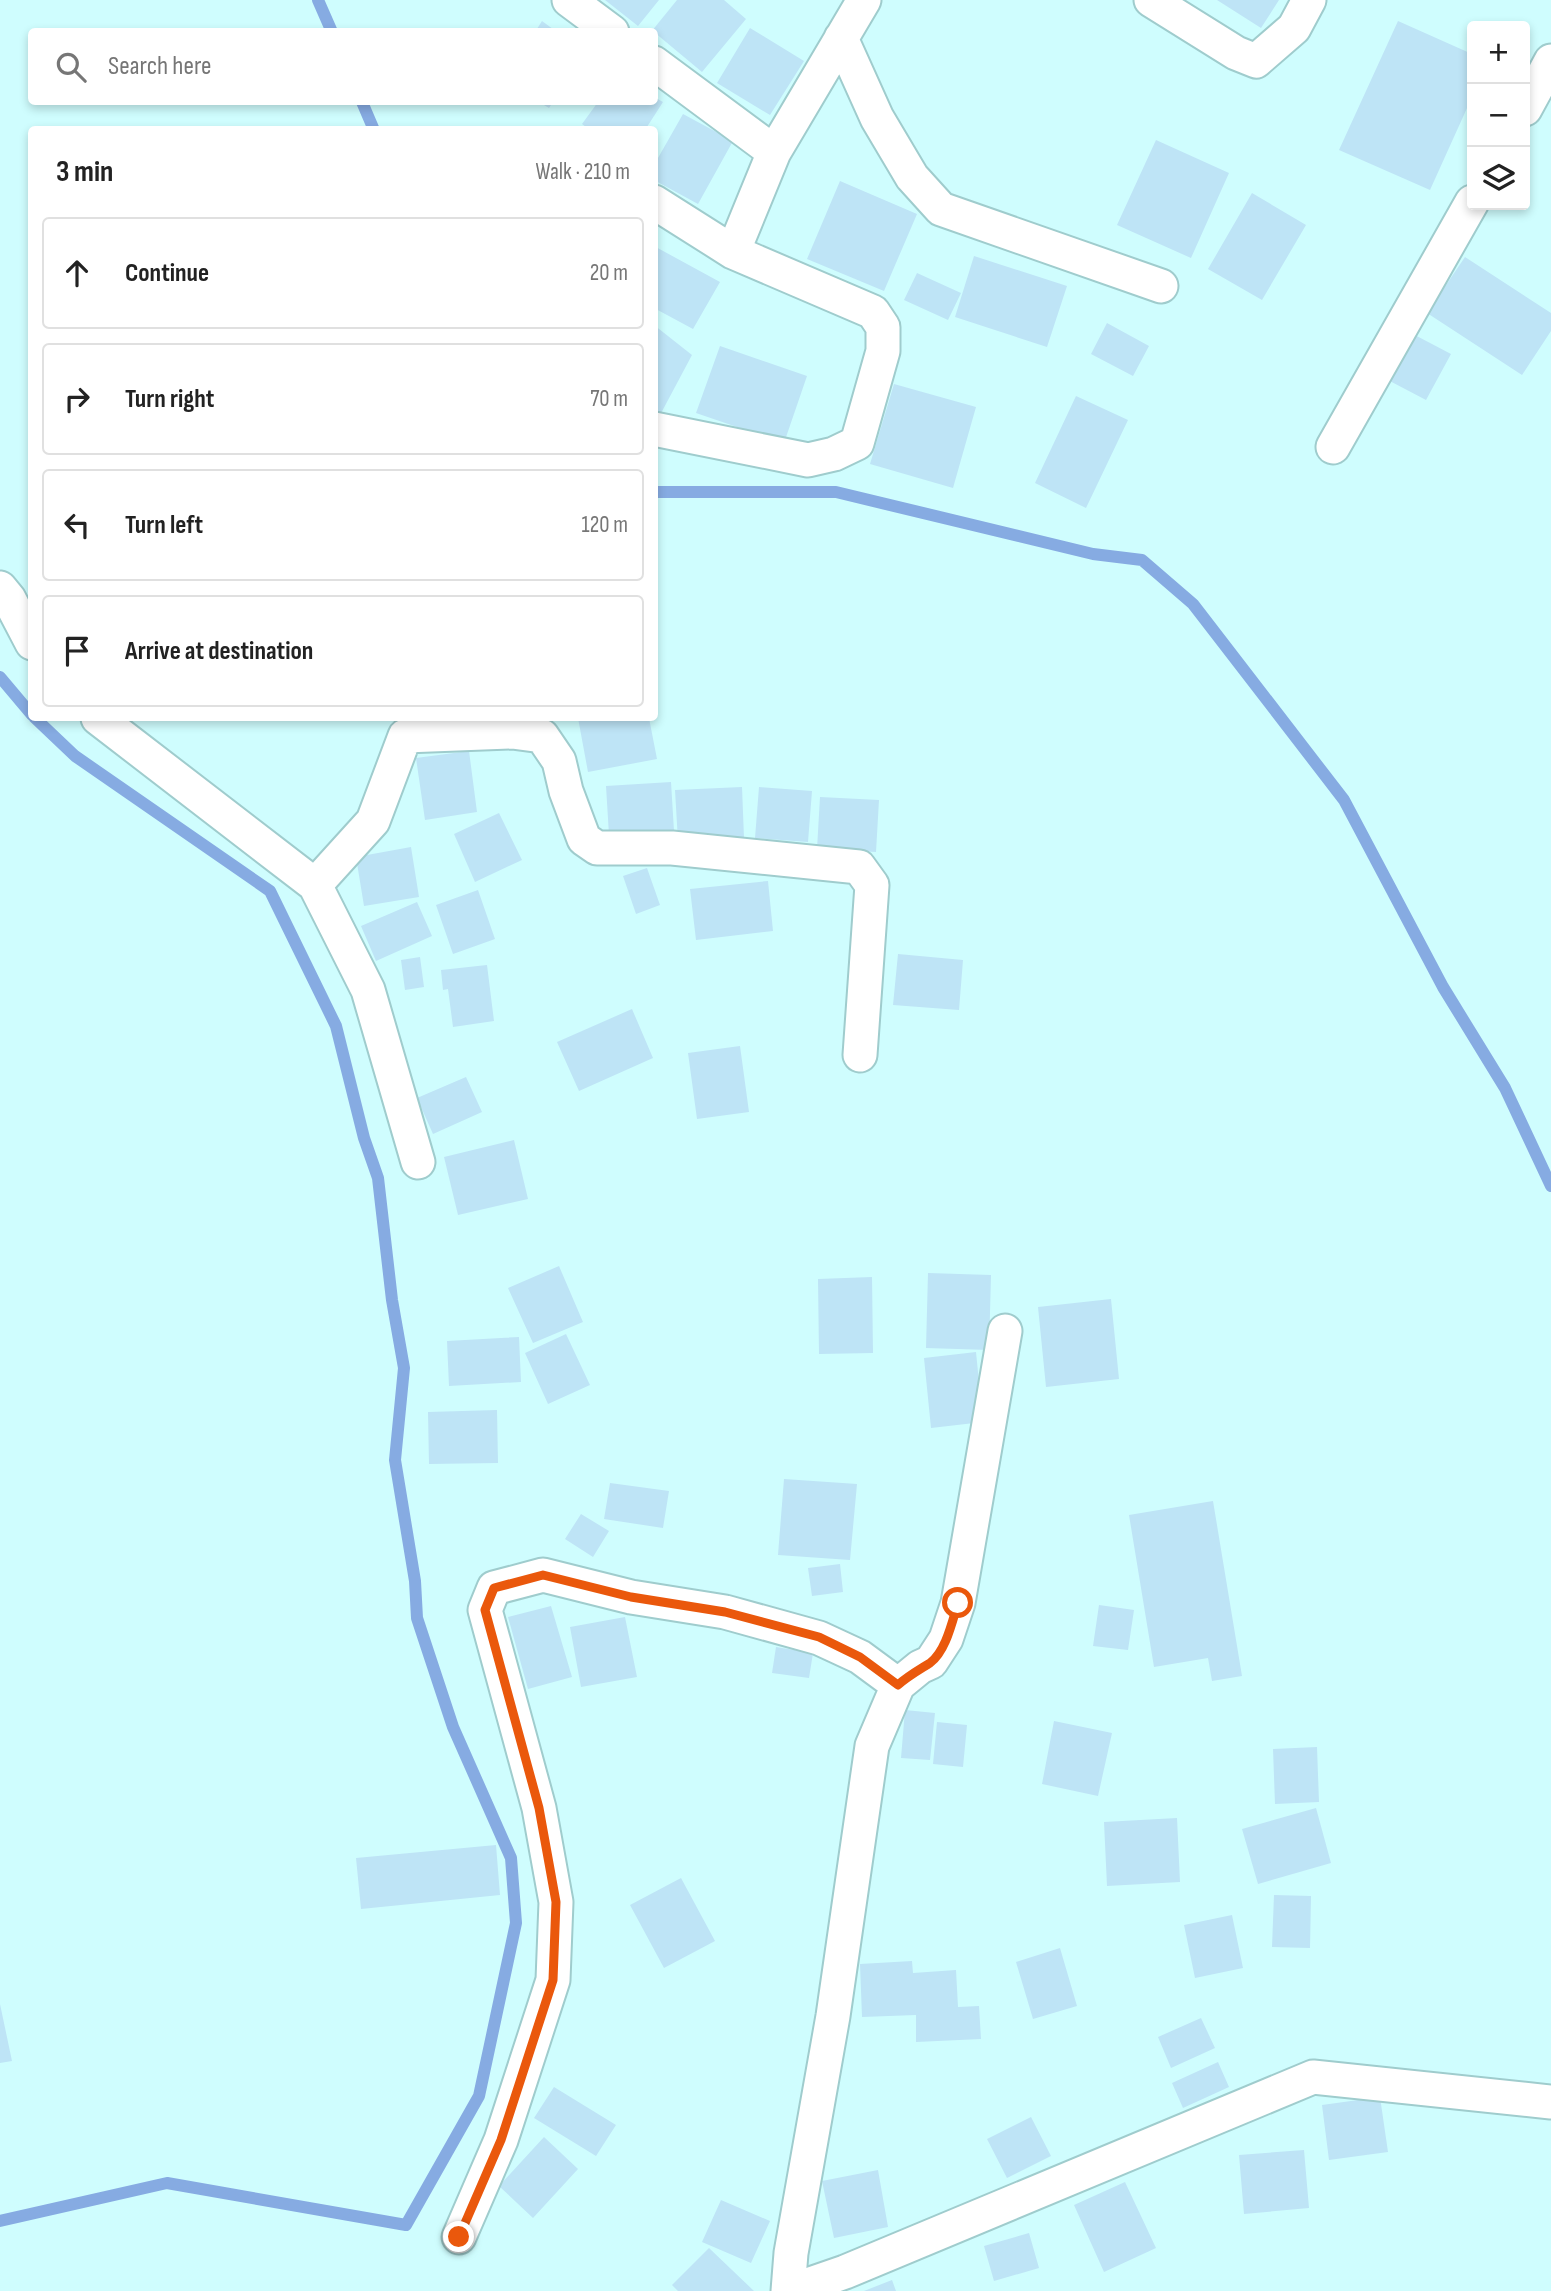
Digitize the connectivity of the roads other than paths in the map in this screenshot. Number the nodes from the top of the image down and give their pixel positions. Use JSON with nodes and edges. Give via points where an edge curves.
{"nodes":[{"id":1,"x":569,"y":0,"type":"edge"},
{"id":2,"x":864,"y":0,"type":"edge"},
{"id":3,"x":1151,"y":0,"type":"edge"},
{"id":4,"x":1309,"y":0,"type":"edge"},
{"id":5,"x":607,"y":28,"type":"edge"},
{"id":6,"x":841,"y":38,"type":"junction"},
{"id":7,"x":1551,"y":61,"type":"edge"},
{"id":8,"x":658,"y":66,"type":"edge"},
{"id":9,"x":1530,"y":100,"type":"edge"},
{"id":10,"x":774,"y":152,"type":"junction"},
{"id":11,"x":658,"y":205,"type":"edge"},
{"id":12,"x":1467,"y":210,"type":"edge"},
{"id":13,"x":733,"y":252,"type":"junction"},
{"id":14,"x":1161,"y":286,"type":"dead end"},
{"id":15,"x":658,"y":430,"type":"edge"},
{"id":16,"x":1333,"y":447,"type":"dead end"},
{"id":17,"x":0,"y":588,"type":"edge"},
{"id":18,"x":28,"y":635,"type":"edge"},
{"id":19,"x":102,"y":721,"type":"edge"},
{"id":20,"x":315,"y":885,"type":"junction"},
{"id":21,"x":860,"y":1055,"type":"dead end"},
{"id":22,"x":418,"y":1162,"type":"dead end"},
{"id":23,"x":1005,"y":1331,"type":"dead end"},
{"id":24,"x":898,"y":1685,"type":"junction"},
{"id":25,"x":1551,"y":2102,"type":"edge"},
{"id":26,"x":459,"y":2237,"type":"dead end"},
{"id":27,"x":789,"y":2291,"type":"edge"}],
"edges":[{"from":1,"to":5,"type":"street"},
{"from":2,"to":6,"type":"street"},
{"from":3,"to":4,"type":"street","via":[[1256,61],[1294,28]]},
{"from":6,"to":10,"type":"street"},
{"from":6,"to":14,"type":"street","via":[[877,118],[905,166],[941,209]]},
{"from":7,"to":9,"type":"street"},
{"from":8,"to":10,"type":"street"},
{"from":10,"to":13,"type":"street"},
{"from":11,"to":13,"type":"street"},
{"from":12,"to":16,"type":"street"},
{"from":13,"to":15,"type":"street","via":[[873,312],[883,327],[883,351],[857,443],[808,460]]},
{"from":17,"to":18,"type":"street"},
{"from":19,"to":20,"type":"street"},
{"from":20,"to":21,"type":"street","via":[[373,821],[405,736],[512,732],[542,736],[559,761],[584,839],[597,848],[672,848],[859,867],[872,885]]},
{"from":20,"to":22,"type":"street","via":[[368,990]]},
{"from":23,"to":24,"type":"street","via":[[958,1603],[946,1639],[931,1662]]},
{"from":24,"to":26,"type":"street","via":[[860,1657],[819,1637],[725,1612],[631,1597],[543,1575],[494,1588],[485,1610],[539,1808],[556,1902],[553,1980],[501,2140]]},
{"from":24,"to":27,"type":"street","via":[[872,1746],[833,2016],[791,2253]]},
{"from":25,"to":27,"type":"street","via":[[1313,2077],[845,2272]]}]}
